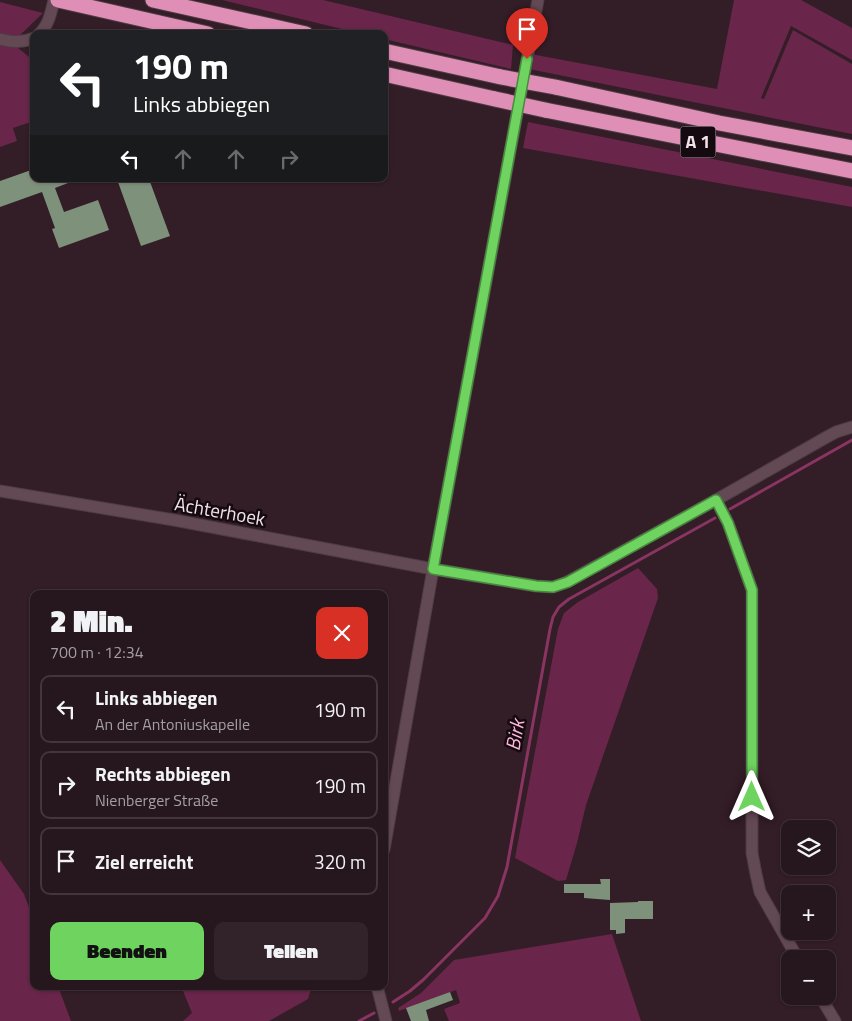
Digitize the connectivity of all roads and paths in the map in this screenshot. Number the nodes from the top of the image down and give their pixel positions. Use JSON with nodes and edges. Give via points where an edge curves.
{"nodes":[{"id":1,"x":153,"y":0,"type":"edge"},
{"id":2,"x":538,"y":0,"type":"edge"},
{"id":3,"x":59,"y":1,"type":"edge"},
{"id":4,"x":43,"y":30,"type":"edge"},
{"id":5,"x":190,"y":30,"type":"edge"},
{"id":6,"x":288,"y":30,"type":"edge"},
{"id":7,"x":0,"y":39,"type":"edge"},
{"id":8,"x":30,"y":40,"type":"edge"},
{"id":9,"x":388,"y":52,"type":"edge"},
{"id":10,"x":388,"y":75,"type":"edge"},
{"id":11,"x":852,"y":148,"type":"edge"},
{"id":12,"x":852,"y":171,"type":"edge"},
{"id":13,"x":852,"y":427,"type":"edge"},
{"id":14,"x":0,"y":491,"type":"edge"},
{"id":15,"x":718,"y":503,"type":"junction"},
{"id":16,"x":433,"y":569,"type":"junction"},
{"id":17,"x":388,"y":827,"type":"edge"},
{"id":18,"x":793,"y":950,"type":"edge"},
{"id":19,"x":378,"y":990,"type":"edge"},
{"id":20,"x":825,"y":1005,"type":"edge"},
{"id":21,"x":386,"y":1021,"type":"edge"},
{"id":22,"x":835,"y":1021,"type":"edge"}],
"edges":[{"from":1,"to":6,"type":"highway"},
{"from":2,"to":16,"type":"street"},
{"from":3,"to":4,"type":"street"},
{"from":3,"to":5,"type":"highway"},
{"from":7,"to":8,"type":"street","via":[[17,42]]},
{"from":9,"to":11,"type":"highway","number":"A 1","bridge":true},
{"from":10,"to":12,"type":"highway","number":"A 1","bridge":true,"via":[[545,110]]},
{"from":13,"to":15,"type":"street","name":"Ächterhoek","via":[[825,438]]},
{"from":14,"to":16,"type":"street","name":"Ächterhoek"},
{"from":15,"to":16,"type":"street","name":"Ächterhoek","via":[[553,587]]},
{"from":15,"to":18,"type":"street","via":[[752,590],[752,853],[760,892]]},
{"from":16,"to":17,"type":"street"},
{"from":19,"to":21,"type":"street"},
{"from":20,"to":22,"type":"street"}]}
